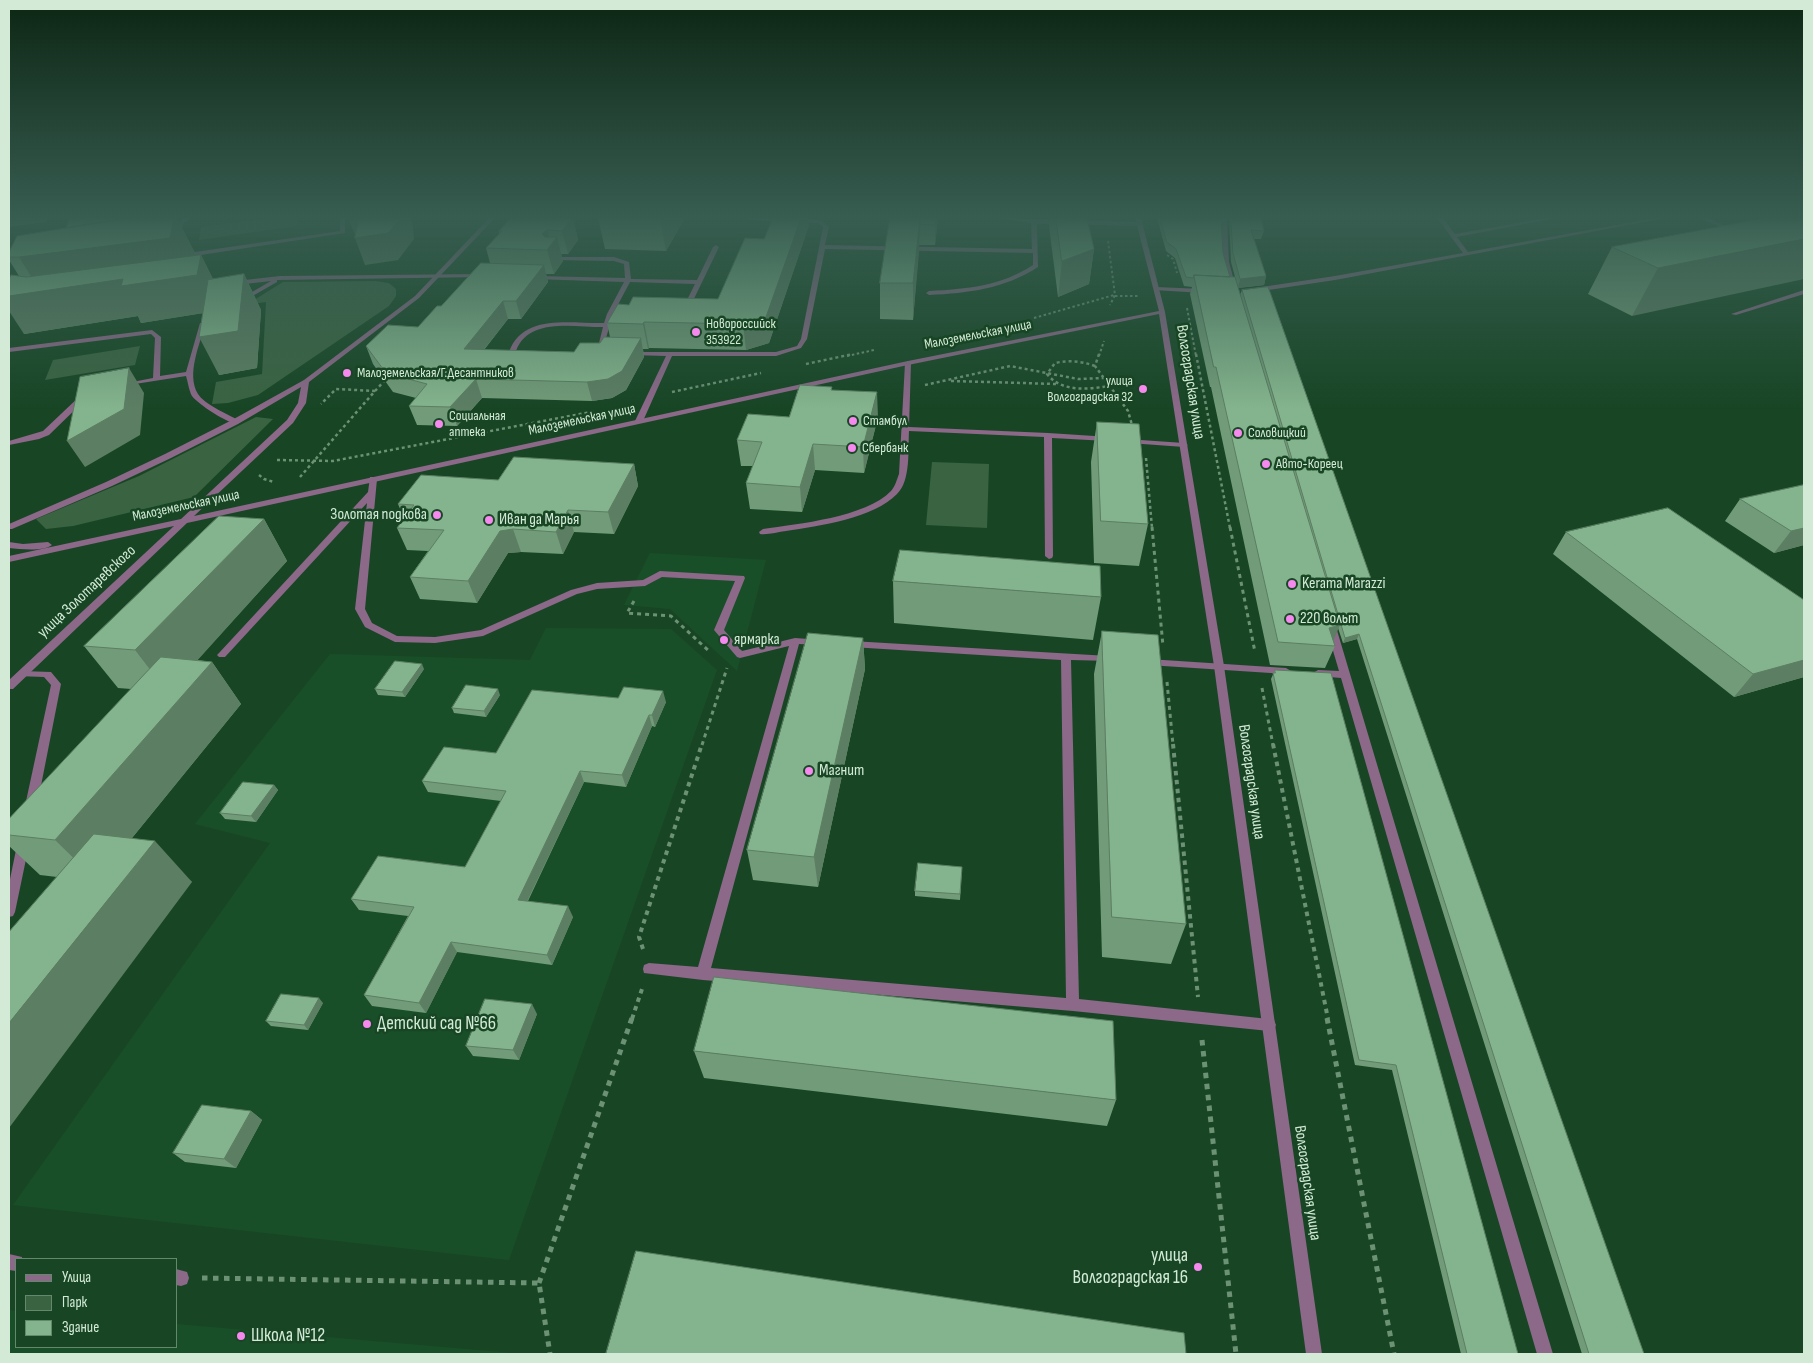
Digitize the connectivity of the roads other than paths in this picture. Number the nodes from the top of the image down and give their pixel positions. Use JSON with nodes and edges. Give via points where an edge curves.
{"nodes":[{"id":1,"x":628,"y":281,"type":"edge"},
{"id":2,"x":248,"y":282,"type":"edge"},
{"id":3,"x":274,"y":282,"type":"edge"},
{"id":4,"x":432,"y":282,"type":"edge"},
{"id":5,"x":670,"y":282,"type":"edge"},
{"id":6,"x":698,"y":282,"type":"joint"},
{"id":7,"x":816,"y":282,"type":"edge"},
{"id":8,"x":1008,"y":282,"type":"edge"},
{"id":9,"x":1154,"y":282,"type":"edge"},
{"id":10,"x":1230,"y":282,"type":"edge"},
{"id":11,"x":1313,"y":282,"type":"edge"},
{"id":12,"x":226,"y":284,"type":"edge"},
{"id":13,"x":1156,"y":289,"type":"junction"},
{"id":14,"x":1209,"y":291,"type":"edge"},
{"id":15,"x":1804,"y":292,"type":"edge"},
{"id":16,"x":929,"y":293,"type":"dead end"},
{"id":17,"x":233,"y":305,"type":"edge"},
{"id":18,"x":1162,"y":312,"type":"junction"},
{"id":19,"x":610,"y":314,"type":"junction"},
{"id":20,"x":619,"y":314,"type":"edge"},
{"id":21,"x":674,"y":314,"type":"edge"},
{"id":22,"x":1734,"y":314,"type":"edge"},
{"id":23,"x":210,"y":319,"type":"edge"},
{"id":24,"x":606,"y":326,"type":"junction"},
{"id":25,"x":9,"y":350,"type":"edge"},
{"id":26,"x":600,"y":352,"type":"junction"},
{"id":27,"x":609,"y":352,"type":"edge"},
{"id":28,"x":626,"y":353,"type":"edge"},
{"id":29,"x":591,"y":354,"type":"edge"},
{"id":30,"x":670,"y":354,"type":"junction"},
{"id":31,"x":530,"y":359,"type":"edge"},
{"id":32,"x":908,"y":363,"type":"junction"},
{"id":33,"x":189,"y":374,"type":"junction"},
{"id":34,"x":156,"y":379,"type":"junction"},
{"id":35,"x":306,"y":381,"type":"junction"},
{"id":36,"x":114,"y":387,"type":"edge"},
{"id":37,"x":96,"y":391,"type":"edge"},
{"id":38,"x":639,"y":421,"type":"junction"},
{"id":39,"x":235,"y":422,"type":"junction"},
{"id":40,"x":906,"y":429,"type":"junction"},
{"id":41,"x":1048,"y":435,"type":"junction"},
{"id":42,"x":1113,"y":440,"type":"edge"},
{"id":43,"x":1122,"y":441,"type":"edge"},
{"id":44,"x":9,"y":443,"type":"edge"},
{"id":45,"x":1184,"y":446,"type":"junction"},
{"id":46,"x":373,"y":480,"type":"junction"},
{"id":47,"x":372,"y":491,"type":"junction"},
{"id":48,"x":185,"y":520,"type":"junction"},
{"id":49,"x":9,"y":527,"type":"edge"},
{"id":50,"x":763,"y":532,"type":"dead end"},
{"id":51,"x":93,"y":541,"type":"junction"},
{"id":52,"x":9,"y":546,"type":"edge"},
{"id":53,"x":1049,"y":556,"type":"dead end"},
{"id":54,"x":9,"y":558,"type":"edge"},
{"id":55,"x":1328,"y":618,"type":"edge"},
{"id":56,"x":796,"y":641,"type":"junction"},
{"id":57,"x":222,"y":655,"type":"dead end"},
{"id":58,"x":1066,"y":656,"type":"junction"},
{"id":59,"x":1116,"y":659,"type":"edge"},
{"id":60,"x":1135,"y":661,"type":"edge"},
{"id":61,"x":1219,"y":666,"type":"junction"},
{"id":62,"x":21,"y":674,"type":"junction"},
{"id":63,"x":1344,"y":675,"type":"junction"},
{"id":64,"x":9,"y":686,"type":"edge"},
{"id":65,"x":29,"y":817,"type":"edge"},
{"id":66,"x":25,"y":836,"type":"edge"},
{"id":67,"x":9,"y":912,"type":"edge"},
{"id":68,"x":649,"y":969,"type":"road end"},
{"id":69,"x":703,"y":974,"type":"junction"},
{"id":70,"x":1073,"y":1005,"type":"junction"},
{"id":71,"x":1269,"y":1025,"type":"junction"},
{"id":72,"x":1314,"y":1354,"type":"edge"},
{"id":73,"x":1545,"y":1354,"type":"edge"}],
"edges":[{"from":1,"to":19,"type":"street"},
{"from":2,"to":12,"type":"street"},
{"from":3,"to":17,"type":"street"},
{"from":4,"to":35,"type":"street","via":[[417,297]]},
{"from":5,"to":6,"type":"street"},
{"from":6,"to":21,"type":"street","via":[[687,307]]},
{"from":7,"to":30,"type":"street","via":[[804,339],[799,347],[776,354]]},
{"from":8,"to":16,"type":"street","via":[[972,291]]},
{"from":9,"to":13,"type":"street","name":"Волгоградская улица"},
{"from":10,"to":11,"type":"street","via":[[1232,295]]},
{"from":13,"to":14,"type":"street"},
{"from":13,"to":18,"type":"street","name":"Волгоградская улица"},
{"from":15,"to":22,"type":"street"},
{"from":18,"to":32,"type":"street","name":"Малоземельская улица"},
{"from":18,"to":45,"type":"street","name":"Волгоградская улица"},
{"from":19,"to":20,"type":"street"},
{"from":19,"to":24,"type":"street"},
{"from":23,"to":33,"type":"street","via":[[202,324]]},
{"from":24,"to":26,"type":"street"},
{"from":24,"to":31,"type":"street","via":[[548,326],[528,330],[515,342],[512,352]]},
{"from":25,"to":34,"type":"street","via":[[152,332],[158,337]]},
{"from":26,"to":27,"type":"street"},
{"from":26,"to":29,"type":"street"},
{"from":28,"to":30,"type":"street"},
{"from":30,"to":38,"type":"street"},
{"from":32,"to":38,"type":"street","name":"Малоземельская улица"},
{"from":32,"to":40,"type":"street"},
{"from":33,"to":34,"type":"street"},
{"from":33,"to":39,"type":"street","via":[[195,395]]},
{"from":34,"to":36,"type":"street"},
{"from":35,"to":39,"type":"street"},
{"from":35,"to":48,"type":"street","name":"улица Золотаревского","via":[[302,403],[290,421]]},
{"from":37,"to":44,"type":"street","via":[[81,400],[46,433]]},
{"from":38,"to":46,"type":"street","name":"Малоземельская улица"},
{"from":39,"to":49,"type":"street","via":[[109,484]]},
{"from":40,"to":41,"type":"street"},
{"from":40,"to":50,"type":"street","via":[[904,474],[895,492],[876,505],[844,517]]},
{"from":41,"to":42,"type":"street"},
{"from":41,"to":53,"type":"street"},
{"from":43,"to":45,"type":"street"},
{"from":45,"to":61,"type":"street","name":"Волгоградская улица"},
{"from":46,"to":47,"type":"street"},
{"from":46,"to":48,"type":"street","name":"Малоземельская улица"},
{"from":47,"to":56,"type":"street","via":[[360,609],[368,625],[395,639],[435,640],[483,633],[574,592],[597,586],[645,583],[660,574],[741,578],[719,630],[740,655]]},
{"from":47,"to":57,"type":"street"},
{"from":48,"to":51,"type":"street","name":"Малоземельская улица"},
{"from":48,"to":62,"type":"street","name":"улица Золотаревского"},
{"from":51,"to":52,"type":"street"},
{"from":51,"to":54,"type":"street","name":"Малоземельская улица"},
{"from":55,"to":63,"type":"street"},
{"from":56,"to":58,"type":"street"},
{"from":56,"to":69,"type":"street"},
{"from":58,"to":59,"type":"street"},
{"from":58,"to":70,"type":"street"},
{"from":60,"to":61,"type":"street"},
{"from":61,"to":63,"type":"street"},
{"from":61,"to":71,"type":"street","name":"Волгоградская улица"},
{"from":62,"to":64,"type":"street","name":"улица Золотаревского"},
{"from":62,"to":65,"type":"street","via":[[47,674],[56,684]]},
{"from":63,"to":73,"type":"street"},
{"from":66,"to":67,"type":"street"},
{"from":68,"to":69,"type":"street"},
{"from":69,"to":70,"type":"street"},
{"from":70,"to":71,"type":"street"},
{"from":71,"to":72,"type":"street","name":"Волгоградская улица"}]}
